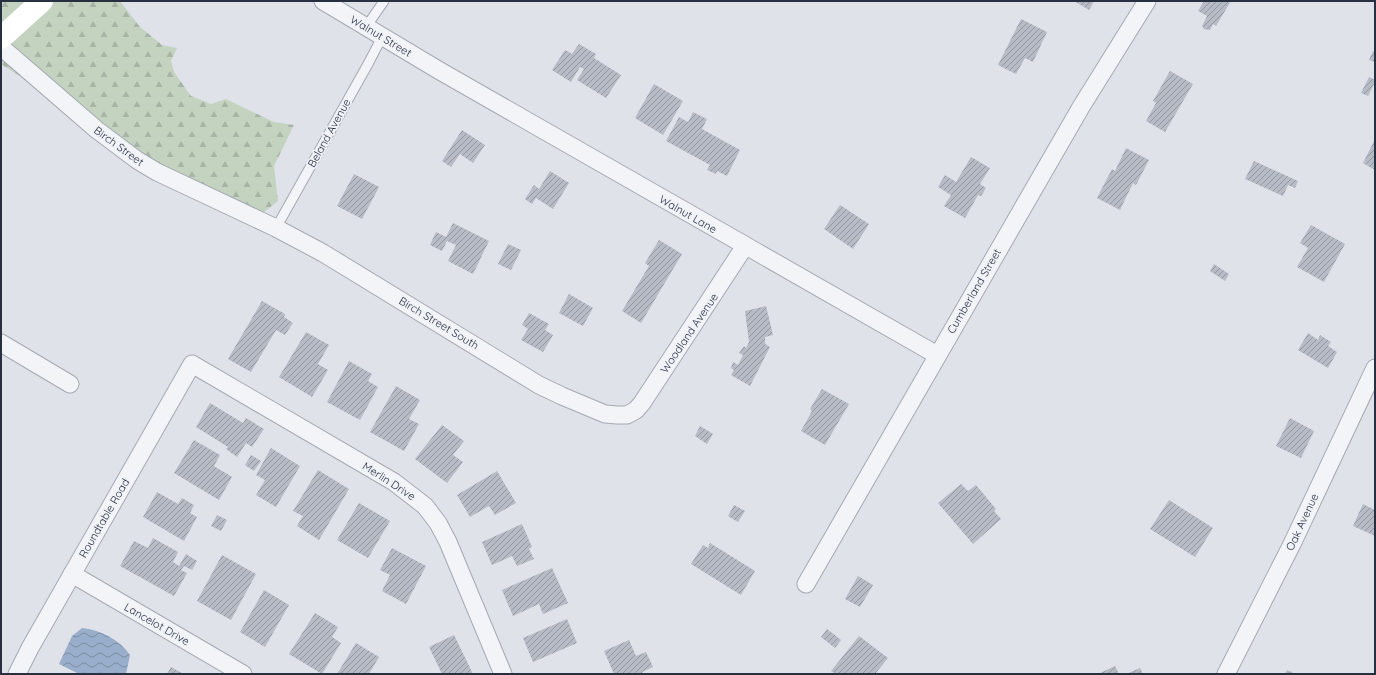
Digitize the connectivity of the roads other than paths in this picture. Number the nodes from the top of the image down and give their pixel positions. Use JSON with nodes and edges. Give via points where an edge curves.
{"nodes":[{"id":1,"x":42,"y":1,"type":"edge"},
{"id":2,"x":323,"y":1,"type":"edge"},
{"id":3,"x":384,"y":1,"type":"edge"},
{"id":4,"x":1147,"y":1,"type":"edge"},
{"id":5,"x":366,"y":28,"type":"junction"},
{"id":6,"x":382,"y":37,"type":"junction"},
{"id":7,"x":1,"y":38,"type":"edge"},
{"id":8,"x":1,"y":47,"type":"edge"},
{"id":9,"x":440,"y":71,"type":"joint"},
{"id":10,"x":255,"y":219,"type":"joint"},
{"id":11,"x":276,"y":228,"type":"junction"},
{"id":12,"x":745,"y":246,"type":"junction"},
{"id":13,"x":1,"y":343,"type":"edge"},
{"id":14,"x":937,"y":355,"type":"junction"},
{"id":15,"x":192,"y":364,"type":"joint"},
{"id":16,"x":1375,"y":368,"type":"edge"},
{"id":17,"x":70,"y":384,"type":"dead end"},
{"id":18,"x":626,"y":415,"type":"joint"},
{"id":19,"x":72,"y":574,"type":"junction"},
{"id":20,"x":806,"y":584,"type":"dead end"},
{"id":21,"x":17,"y":674,"type":"edge"},
{"id":22,"x":243,"y":674,"type":"edge"},
{"id":23,"x":503,"y":674,"type":"edge"},
{"id":24,"x":1226,"y":674,"type":"edge"}],
"edges":[{"from":1,"to":7,"type":"street"},
{"from":2,"to":5,"type":"street","name":"Walnut Street"},
{"from":3,"to":5,"type":"lane"},
{"from":4,"to":14,"type":"street","name":"Cumberland Street","via":[[1081,107]]},
{"from":5,"to":6,"type":"street","name":"Walnut Street"},
{"from":6,"to":9,"type":"street","name":"Walnut Street"},
{"from":6,"to":11,"type":"lane","name":"Beland Avenue"},
{"from":8,"to":10,"type":"street","name":"Birch Street","via":[[78,114],[137,160],[156,172]]},
{"from":9,"to":12,"type":"street","name":"Walnut Lane"},
{"from":10,"to":11,"type":"street","name":"Birch Street South"},
{"from":11,"to":18,"type":"street","name":"Birch Street South","via":[[323,253],[539,385],[605,414]]},
{"from":12,"to":14,"type":"street","name":"Walnut Lane"},
{"from":12,"to":18,"type":"street","name":"Woodland Avenue","via":[[642,403]]},
{"from":13,"to":17,"type":"street"},
{"from":14,"to":20,"type":"street","name":"Cumberland Street"},
{"from":15,"to":19,"type":"street","name":"Roundtable Road"},
{"from":15,"to":23,"type":"street","name":"Merlin Drive","via":[[394,482],[425,506],[448,542]]},
{"from":16,"to":24,"type":"street","name":"Oak Avenue","via":[[1292,544]]},
{"from":19,"to":21,"type":"street","name":"Roundtable Road"},
{"from":19,"to":22,"type":"street","name":"Lancelot Drive"}]}
